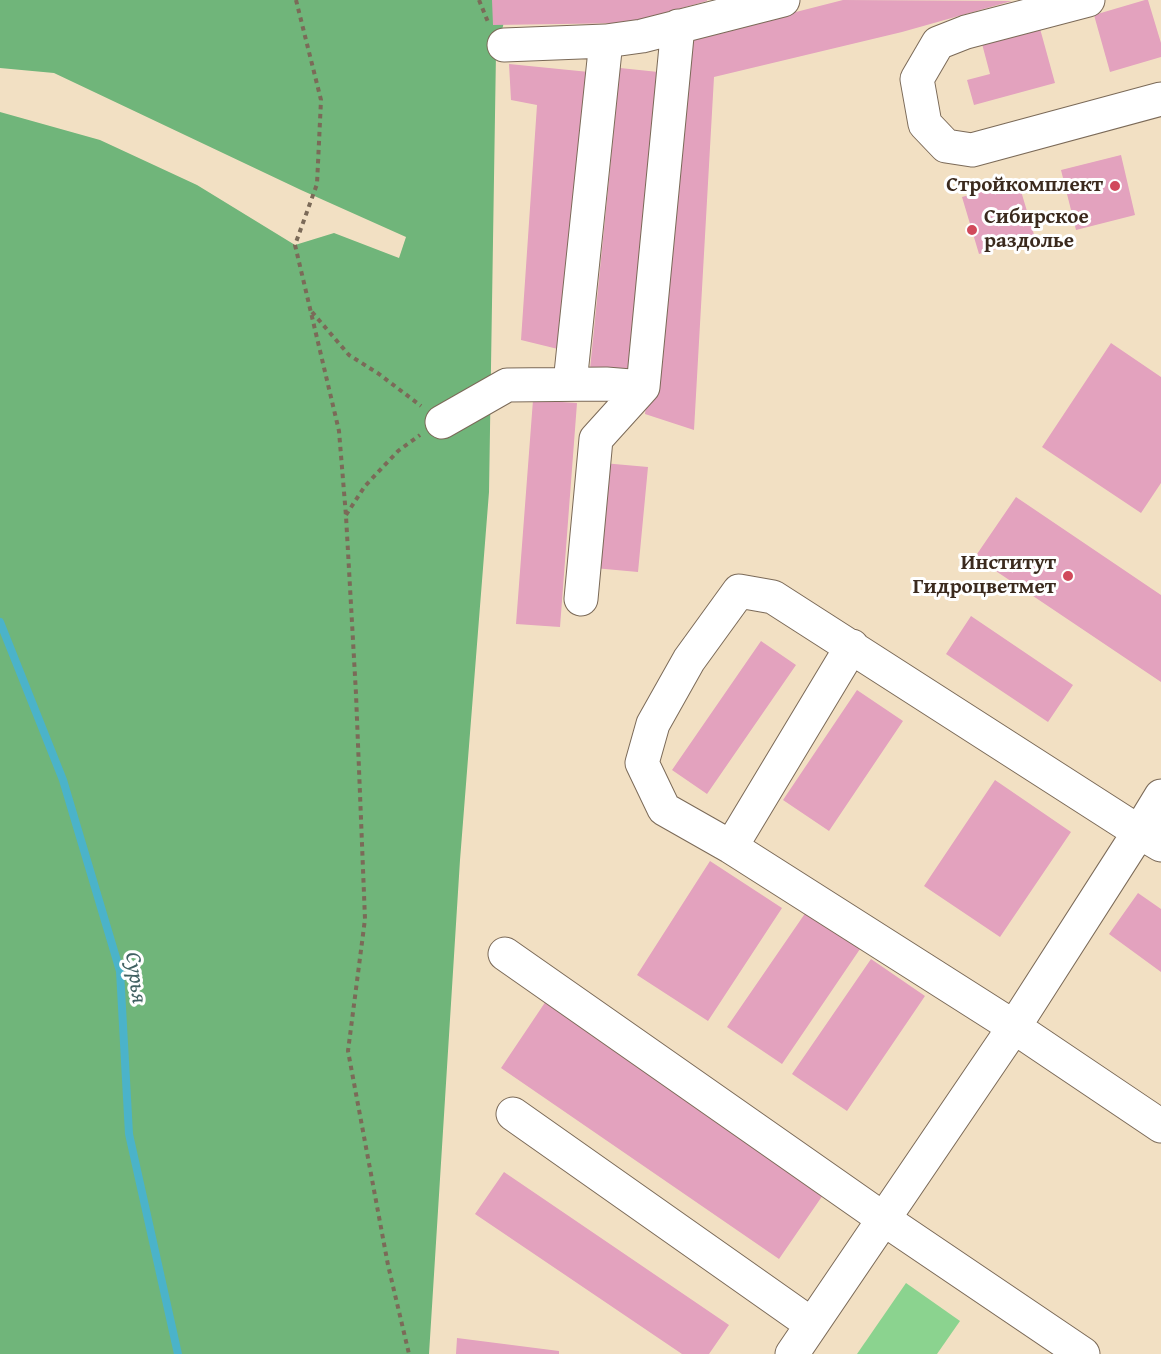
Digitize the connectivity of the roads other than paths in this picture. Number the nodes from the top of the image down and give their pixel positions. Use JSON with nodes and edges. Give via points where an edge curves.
{"nodes":[{"id":1,"x":783,"y":0,"type":"edge"},
{"id":2,"x":1088,"y":0,"type":"edge"},
{"id":3,"x":678,"y":26,"type":"junction"},
{"id":4,"x":606,"y":41,"type":"junction"},
{"id":5,"x":504,"y":45,"type":"dead end"},
{"id":6,"x":1161,"y":99,"type":"edge"},
{"id":7,"x":570,"y":383,"type":"junction"},
{"id":8,"x":644,"y":387,"type":"junction"},
{"id":9,"x":442,"y":422,"type":"road end"},
{"id":10,"x":581,"y":598,"type":"dead end"},
{"id":11,"x":852,"y":646,"type":"junction"},
{"id":12,"x":1161,"y":796,"type":"edge"},
{"id":13,"x":1150,"y":838,"type":"edge"},
{"id":14,"x":730,"y":847,"type":"junction"},
{"id":15,"x":505,"y":954,"type":"dead end"},
{"id":16,"x":1014,"y":1027,"type":"junction"},
{"id":17,"x":513,"y":1114,"type":"dead end"},
{"id":18,"x":1161,"y":1126,"type":"edge"},
{"id":19,"x":885,"y":1220,"type":"junction"},
{"id":20,"x":812,"y":1324,"type":"junction"},
{"id":21,"x":792,"y":1354,"type":"edge"},
{"id":22,"x":1083,"y":1354,"type":"edge"}],
"edges":[{"from":1,"to":3,"type":"lane"},
{"from":2,"to":6,"type":"lane","via":[[938,43],[917,79],[925,124],[946,146],[972,150]]},
{"from":3,"to":4,"type":"lane"},
{"from":3,"to":8,"type":"lane"},
{"from":4,"to":5,"type":"lane"},
{"from":4,"to":7,"type":"lane"},
{"from":7,"to":8,"type":"lane"},
{"from":7,"to":9,"type":"lane","via":[[507,385]]},
{"from":8,"to":10,"type":"lane","via":[[596,439]]},
{"from":11,"to":13,"type":"lane"},
{"from":11,"to":14,"type":"lane"},
{"from":11,"to":14,"type":"lane","via":[[773,597],[739,591],[689,660],[652,724],[642,762],[664,809]]},
{"from":12,"to":13,"type":"lane"},
{"from":13,"to":16,"type":"lane"},
{"from":14,"to":16,"type":"lane"},
{"from":15,"to":19,"type":"lane"},
{"from":16,"to":18,"type":"lane"},
{"from":16,"to":19,"type":"lane"},
{"from":17,"to":20,"type":"lane"},
{"from":19,"to":20,"type":"lane"},
{"from":19,"to":22,"type":"lane"},
{"from":20,"to":21,"type":"lane"}]}
